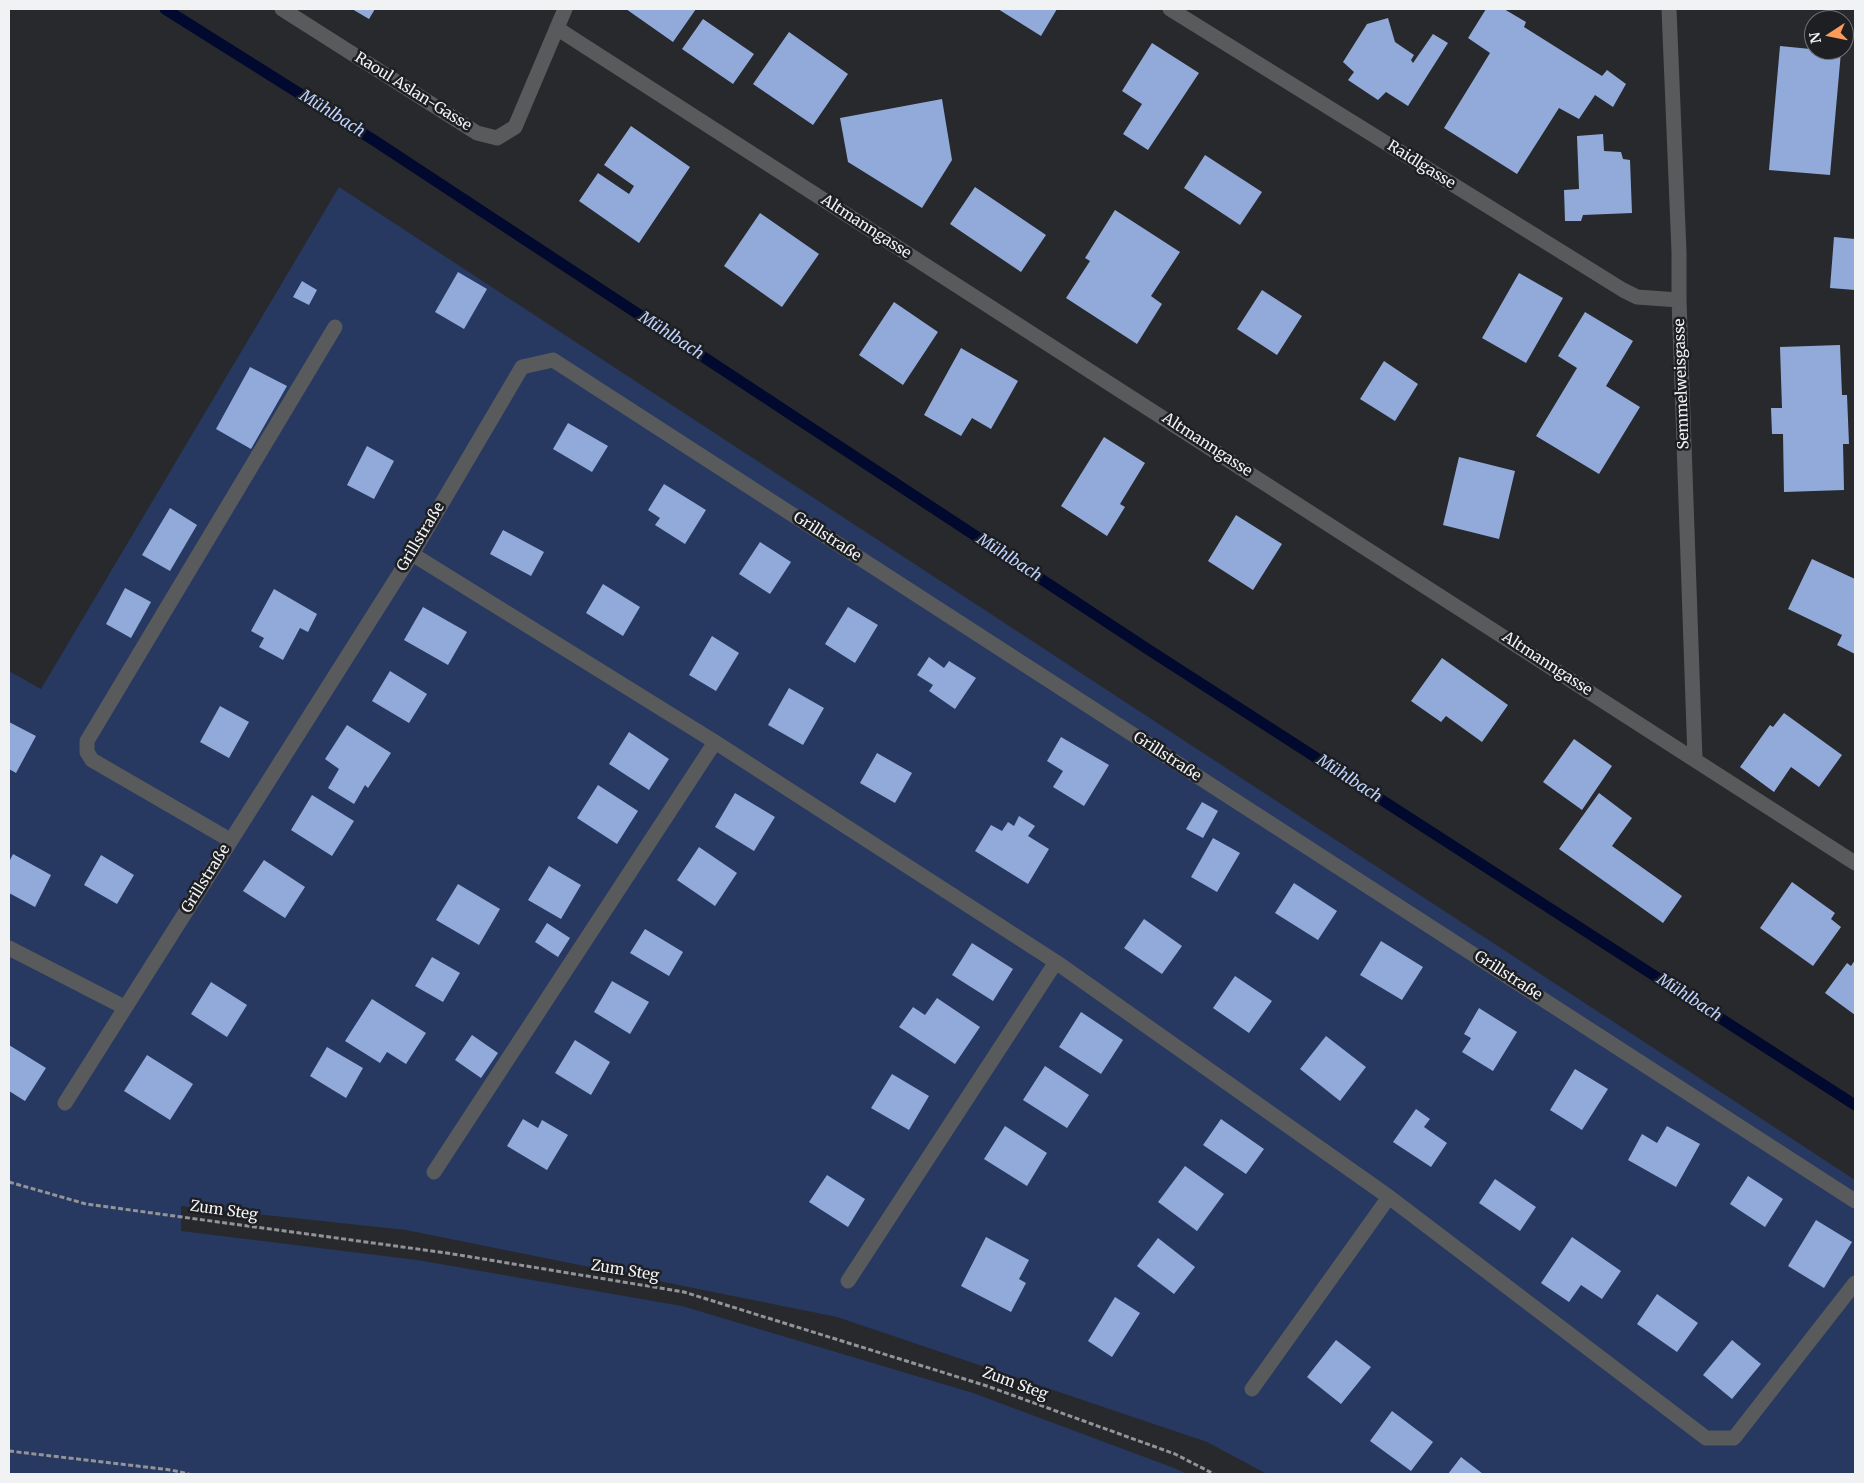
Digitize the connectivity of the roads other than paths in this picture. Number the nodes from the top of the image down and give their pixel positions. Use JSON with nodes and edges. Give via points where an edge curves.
{"nodes":[{"id":1,"x":282,"y":9,"type":"edge"},
{"id":2,"x":565,"y":9,"type":"edge"},
{"id":3,"x":1170,"y":9,"type":"edge"},
{"id":4,"x":1669,"y":9,"type":"edge"},
{"id":5,"x":558,"y":29,"type":"junction"},
{"id":6,"x":1679,"y":300,"type":"junction"},
{"id":7,"x":335,"y":327,"type":"dead end"},
{"id":8,"x":412,"y":554,"type":"junction"},
{"id":9,"x":715,"y":742,"type":"junction"},
{"id":10,"x":1695,"y":759,"type":"junction"},
{"id":11,"x":230,"y":840,"type":"junction"},
{"id":12,"x":1855,"y":863,"type":"edge"},
{"id":13,"x":9,"y":948,"type":"edge"},
{"id":14,"x":1056,"y":962,"type":"junction"},
{"id":15,"x":124,"y":1007,"type":"junction"},
{"id":16,"x":65,"y":1103,"type":"dead end"},
{"id":17,"x":434,"y":1172,"type":"dead end"},
{"id":18,"x":1389,"y":1198,"type":"junction"},
{"id":19,"x":1855,"y":1201,"type":"edge"},
{"id":20,"x":848,"y":1282,"type":"dead end"},
{"id":21,"x":1855,"y":1284,"type":"edge"},
{"id":22,"x":1252,"y":1389,"type":"dead end"}],
"edges":[{"from":1,"to":5,"type":"street","name":"Raoul Aslan-Gasse","via":[[477,133],[497,138],[515,127]]},
{"from":2,"to":5,"type":"street","name":"Raoul Aslan-Gasse"},
{"from":3,"to":6,"type":"street","name":"Raidlgasse","via":[[1623,290],[1637,297]]},
{"from":4,"to":6,"type":"street","name":"Semmelweisgasse"},
{"from":5,"to":10,"type":"street","name":"Altmanngasse"},
{"from":6,"to":10,"type":"street","name":"Semmelweisgasse"},
{"from":7,"to":11,"type":"street","via":[[87,741],[87,752],[92,760]]},
{"from":8,"to":9,"type":"street"},
{"from":8,"to":11,"type":"street","name":"Grillstraße"},
{"from":8,"to":19,"type":"street","name":"Grillstraße","via":[[522,368],[553,360]]},
{"from":9,"to":14,"type":"street"},
{"from":9,"to":17,"type":"street"},
{"from":10,"to":12,"type":"street","name":"Altmanngasse"},
{"from":11,"to":15,"type":"street","name":"Grillstraße"},
{"from":13,"to":15,"type":"street"},
{"from":14,"to":18,"type":"street"},
{"from":14,"to":20,"type":"street"},
{"from":15,"to":16,"type":"street","name":"Grillstraße"},
{"from":18,"to":21,"type":"street","via":[[1706,1438],[1734,1438]]},
{"from":18,"to":22,"type":"street"}]}
